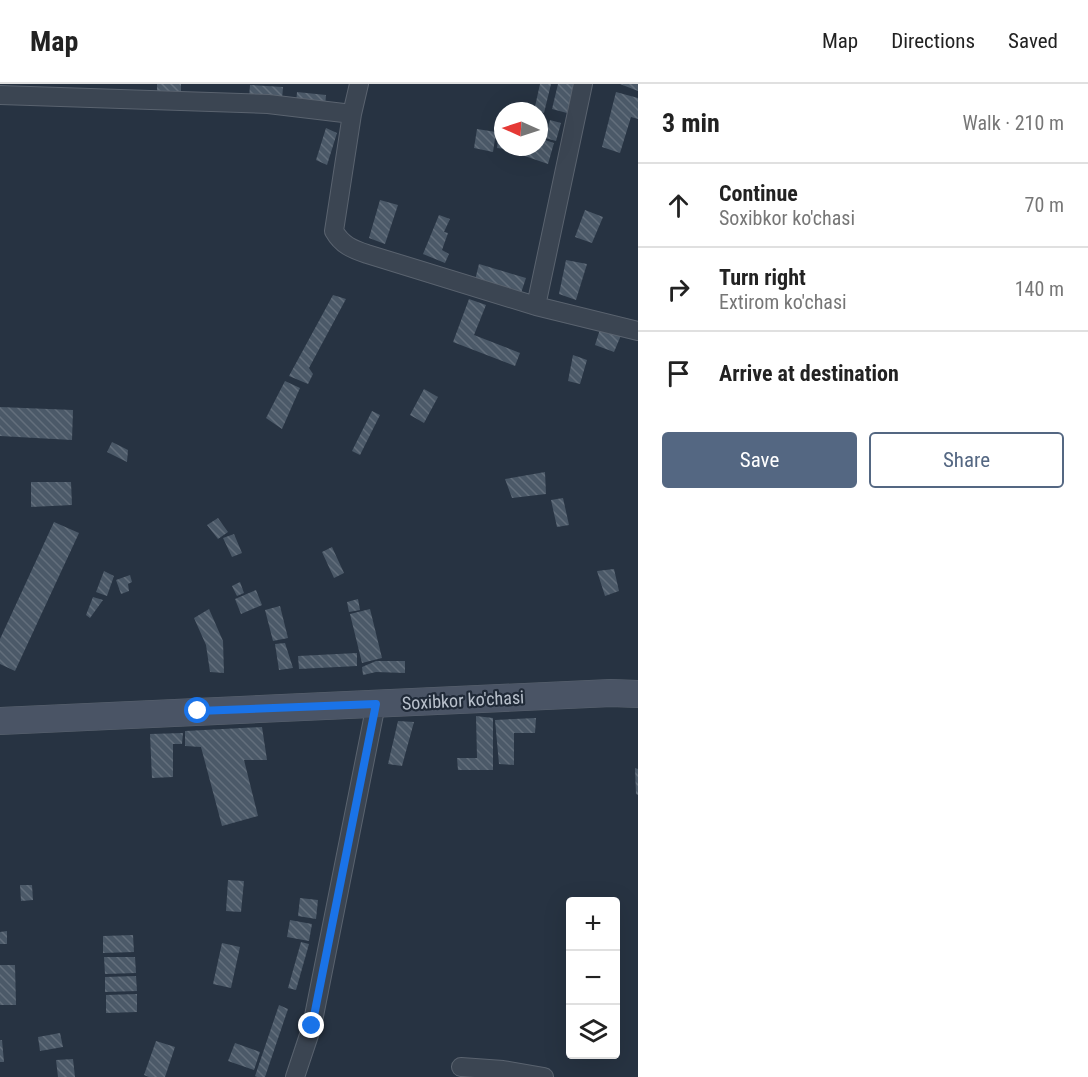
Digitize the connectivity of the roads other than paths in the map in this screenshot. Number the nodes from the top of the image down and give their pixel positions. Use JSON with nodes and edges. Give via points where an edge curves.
{"nodes":[{"id":1,"x":358,"y":84,"type":"edge"},
{"id":2,"x":583,"y":84,"type":"edge"},
{"id":3,"x":0,"y":95,"type":"edge"},
{"id":4,"x":352,"y":114,"type":"junction"},
{"id":5,"x":536,"y":306,"type":"junction"},
{"id":6,"x":638,"y":331,"type":"edge"},
{"id":7,"x":638,"y":694,"type":"edge"},
{"id":8,"x":376,"y":704,"type":"junction"},
{"id":9,"x":0,"y":721,"type":"edge"},
{"id":10,"x":461,"y":1067,"type":"dead end"},
{"id":11,"x":295,"y":1077,"type":"edge"},
{"id":12,"x":544,"y":1077,"type":"edge"}],
"edges":[{"from":1,"to":4,"type":"street"},
{"from":2,"to":5,"type":"street"},
{"from":3,"to":4,"type":"street","via":[[268,104]]},
{"from":4,"to":5,"type":"street","via":[[334,231],[339,239],[349,248]]},
{"from":5,"to":6,"type":"street"},
{"from":7,"to":8,"type":"main road","name":"Soxibkor ko'chasi"},
{"from":8,"to":9,"type":"main road","name":"Soxibkor ko'chasi"},
{"from":8,"to":11,"type":"street","via":[[312,1026]]},
{"from":10,"to":12,"type":"street"}]}
